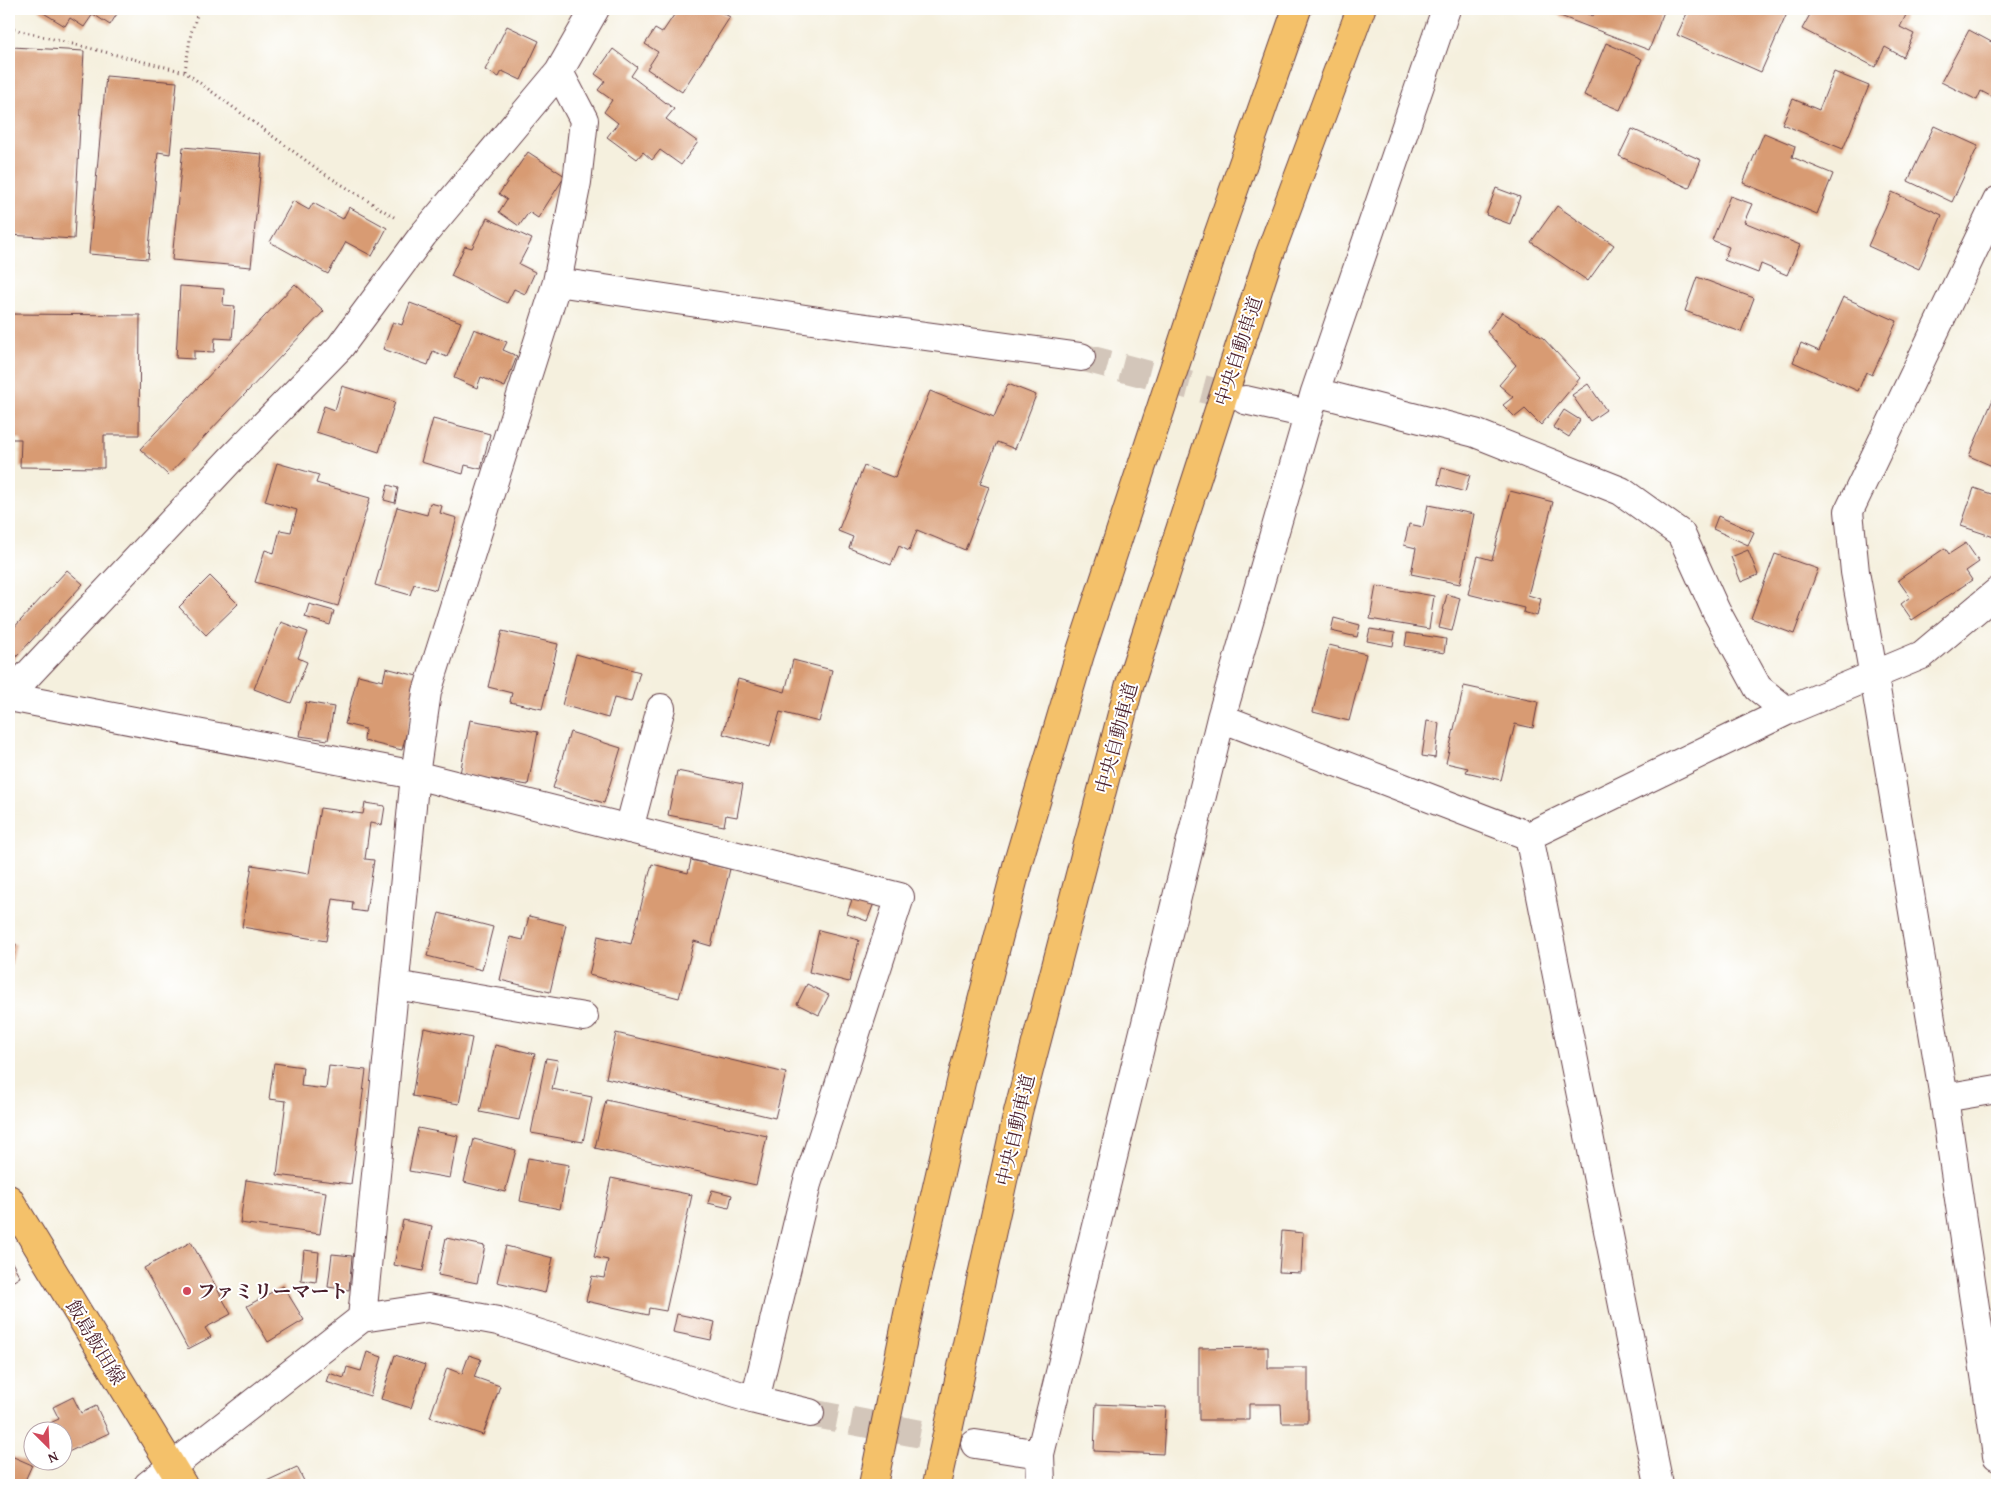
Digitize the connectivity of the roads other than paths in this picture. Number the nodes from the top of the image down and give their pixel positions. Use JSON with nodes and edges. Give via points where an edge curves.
{"nodes":[{"id":1,"x":595,"y":9,"type":"edge"},
{"id":2,"x":1298,"y":9,"type":"edge"},
{"id":3,"x":1361,"y":9,"type":"edge"},
{"id":4,"x":1446,"y":9,"type":"edge"},
{"id":5,"x":559,"y":72,"type":"junction"},
{"id":6,"x":1997,"y":201,"type":"edge"},
{"id":7,"x":556,"y":282,"type":"junction"},
{"id":8,"x":1082,"y":358,"type":"tunnel mouth"},
{"id":9,"x":1245,"y":400,"type":"tunnel mouth"},
{"id":10,"x":1312,"y":403,"type":"junction"},
{"id":11,"x":1997,"y":592,"type":"edge"},
{"id":12,"x":1874,"y":677,"type":"junction"},
{"id":13,"x":9,"y":696,"type":"edge"},
{"id":14,"x":661,"y":708,"type":"dead end"},
{"id":15,"x":1787,"y":711,"type":"junction"},
{"id":16,"x":1221,"y":718,"type":"junction"},
{"id":17,"x":415,"y":775,"type":"junction"},
{"id":18,"x":629,"y":829,"type":"junction"},
{"id":19,"x":1529,"y":836,"type":"junction"},
{"id":20,"x":394,"y":985,"type":"junction"},
{"id":21,"x":584,"y":1017,"type":"dead end"},
{"id":22,"x":1997,"y":1089,"type":"edge"},
{"id":23,"x":1944,"y":1098,"type":"junction"},
{"id":24,"x":9,"y":1199,"type":"edge"},
{"id":25,"x":362,"y":1318,"type":"junction"},
{"id":26,"x":755,"y":1400,"type":"junction"},
{"id":27,"x":810,"y":1413,"type":"tunnel mouth"},
{"id":28,"x":975,"y":1444,"type":"tunnel mouth"},
{"id":29,"x":1040,"y":1454,"type":"junction"},
{"id":30,"x":1997,"y":1456,"type":"edge"},
{"id":31,"x":178,"y":1476,"type":"edge"},
{"id":32,"x":148,"y":1485,"type":"edge"},
{"id":33,"x":873,"y":1485,"type":"edge"},
{"id":34,"x":936,"y":1485,"type":"edge"},
{"id":35,"x":1041,"y":1485,"type":"edge"},
{"id":36,"x":1659,"y":1485,"type":"edge"}],
"edges":[{"from":1,"to":5,"type":"street"},
{"from":2,"to":33,"type":"main road","via":[[1216,241],[1080,654],[1018,862],[956,1107],[909,1309]]},
{"from":3,"to":34,"type":"main road","name":"中央自動車道","via":[[1269,256],[1129,687],[1018,1112]]},
{"from":4,"to":10,"type":"street"},
{"from":5,"to":7,"type":"street","via":[[584,120],[577,182]]},
{"from":5,"to":13,"type":"street","via":[[423,235],[340,347]]},
{"from":6,"to":12,"type":"street","via":[[1849,511],[1855,572]]},
{"from":7,"to":8,"type":"street"},
{"from":7,"to":17,"type":"street","via":[[427,692]]},
{"from":9,"to":10,"type":"street"},
{"from":10,"to":15,"type":"street","via":[[1475,433],[1621,491],[1681,534],[1716,611],[1758,688]]},
{"from":10,"to":16,"type":"street"},
{"from":11,"to":12,"type":"street","via":[[1922,655]]},
{"from":12,"to":15,"type":"street"},
{"from":12,"to":23,"type":"street"},
{"from":13,"to":17,"type":"street"},
{"from":14,"to":18,"type":"street"},
{"from":15,"to":19,"type":"street"},
{"from":16,"to":19,"type":"street"},
{"from":16,"to":29,"type":"street"},
{"from":17,"to":18,"type":"street"},
{"from":17,"to":20,"type":"street"},
{"from":18,"to":26,"type":"street","via":[[900,897],[807,1184]]},
{"from":19,"to":36,"type":"street"},
{"from":20,"to":21,"type":"street"},
{"from":20,"to":25,"type":"street"},
{"from":22,"to":23,"type":"street"},
{"from":23,"to":30,"type":"street"},
{"from":24,"to":31,"type":"main road","name":"飯島飯田線"},
{"from":25,"to":26,"type":"street","via":[[428,1308],[498,1321]]},
{"from":25,"to":31,"type":"street"},
{"from":26,"to":27,"type":"street"},
{"from":28,"to":29,"type":"street"},
{"from":29,"to":35,"type":"street"},
{"from":31,"to":32,"type":"street"}]}
